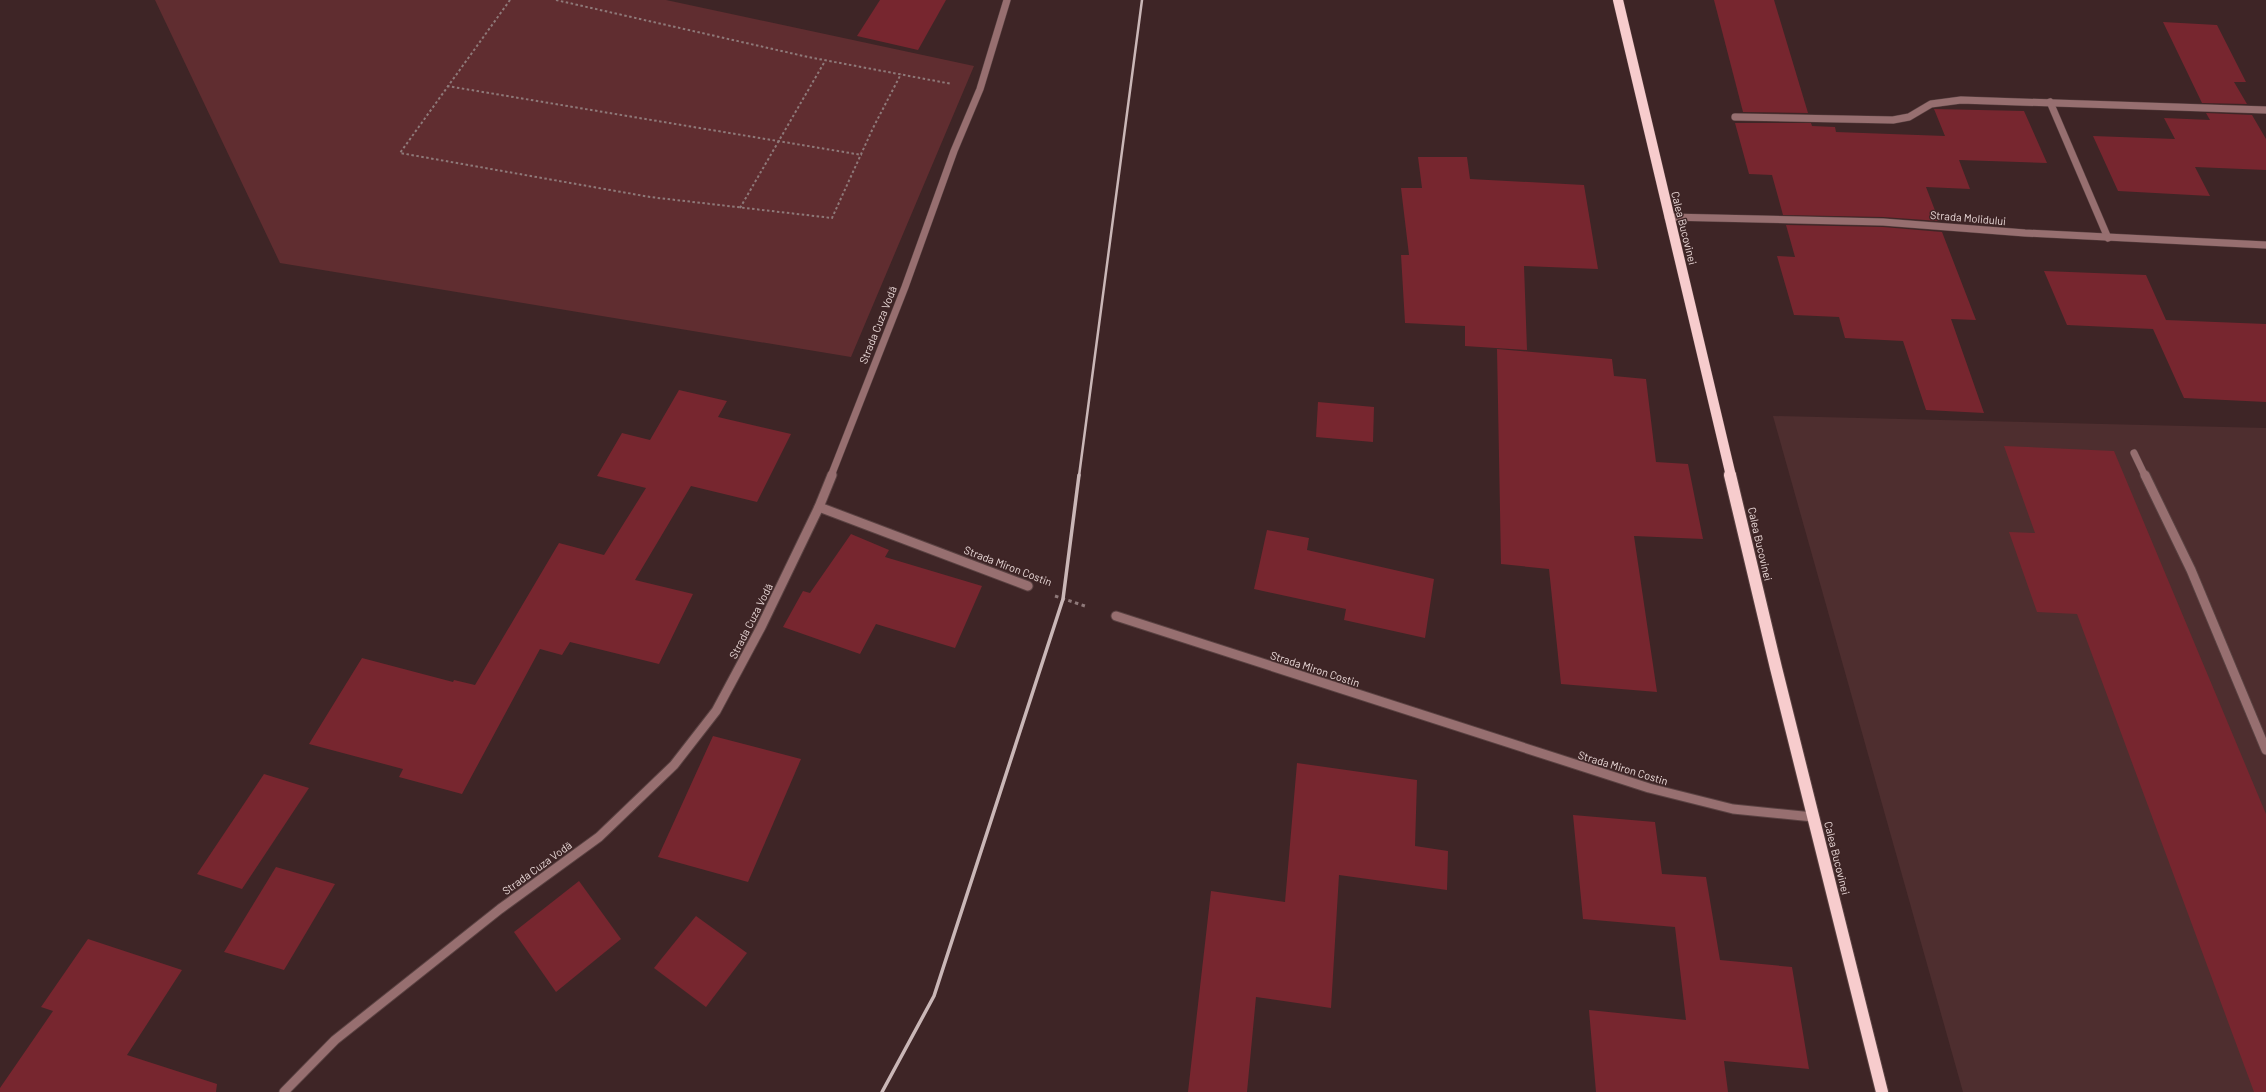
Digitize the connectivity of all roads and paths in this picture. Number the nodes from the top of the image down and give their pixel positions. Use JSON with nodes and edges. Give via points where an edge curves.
{"nodes":[{"id":1,"x":510,"y":0,"type":"edge"},
{"id":2,"x":556,"y":0,"type":"edge"},
{"id":3,"x":1007,"y":0,"type":"edge"},
{"id":4,"x":1618,"y":0,"type":"edge"},
{"id":5,"x":825,"y":61,"type":"junction"},
{"id":6,"x":901,"y":74,"type":"junction"},
{"id":7,"x":447,"y":86,"type":"junction"},
{"id":8,"x":980,"y":89,"type":"junction"},
{"id":9,"x":2050,"y":102,"type":"junction"},
{"id":10,"x":2266,"y":110,"type":"edge"},
{"id":11,"x":1735,"y":117,"type":"dead end"},
{"id":12,"x":777,"y":141,"type":"junction"},
{"id":13,"x":862,"y":155,"type":"junction"},
{"id":14,"x":740,"y":208,"type":"junction"},
{"id":15,"x":1668,"y":216,"type":"junction"},
{"id":16,"x":2108,"y":238,"type":"junction"},
{"id":17,"x":2266,"y":245,"type":"edge"},
{"id":18,"x":2134,"y":453,"type":"dead end"},
{"id":19,"x":819,"y":507,"type":"junction"},
{"id":20,"x":1028,"y":586,"type":"joint"},
{"id":21,"x":1116,"y":616,"type":"joint"},
{"id":22,"x":2266,"y":750,"type":"edge"},
{"id":23,"x":1813,"y":817,"type":"junction"},
{"id":24,"x":284,"y":1092,"type":"edge"},
{"id":25,"x":1882,"y":1092,"type":"edge"}],
"edges":[{"from":1,"to":7,"type":"path"},
{"from":2,"to":5,"type":"path"},
{"from":3,"to":8,"type":"street","name":"Strada Cuza Vodă"},
{"from":4,"to":15,"type":"highway","name":"Calea Bucovinei"},
{"from":5,"to":6,"type":"path"},
{"from":5,"to":12,"type":"path"},
{"from":6,"to":8,"type":"path"},
{"from":6,"to":13,"type":"path"},
{"from":7,"to":12,"type":"path"},
{"from":7,"to":14,"type":"path","via":[[400,153],[650,197]]},
{"from":8,"to":19,"type":"street","name":"Strada Cuza Vodă"},
{"from":9,"to":10,"type":"street"},
{"from":9,"to":11,"type":"street","via":[[1961,100],[1931,104],[1909,116],[1873,122]]},
{"from":9,"to":16,"type":"street"},
{"from":12,"to":13,"type":"path"},
{"from":12,"to":14,"type":"path"},
{"from":13,"to":14,"type":"path","via":[[832,218]]},
{"from":15,"to":16,"type":"street","name":"Strada Molidului","via":[[1883,222]]},
{"from":15,"to":23,"type":"highway","name":"Calea Bucovinei"},
{"from":16,"to":17,"type":"street","name":"Strada Molidului"},
{"from":18,"to":22,"type":"street","via":[[2191,570]]},
{"from":19,"to":20,"type":"street","name":"Strada Miron Costin"},
{"from":19,"to":24,"type":"street","name":"Strada Cuza Vodă","via":[[761,627],[716,711],[674,765],[599,837],[500,909],[336,1040]]},
{"from":20,"to":21,"type":"path","name":"Strada Miron Costin"},
{"from":21,"to":23,"type":"street","name":"Strada Miron Costin","via":[[1649,788],[1733,809]]},
{"from":23,"to":25,"type":"highway","name":"Calea Bucovinei"}]}
